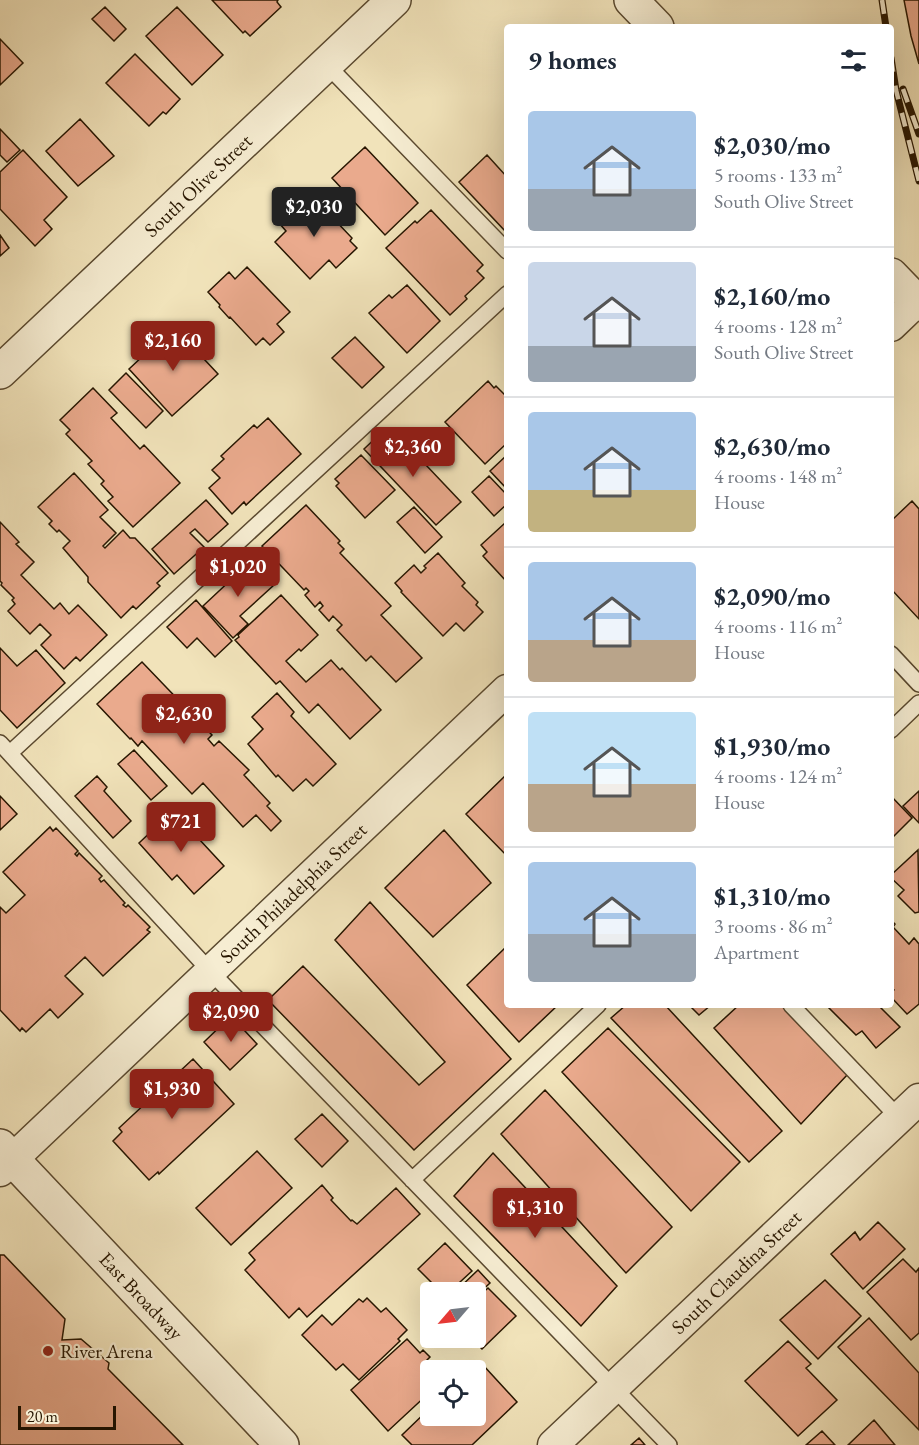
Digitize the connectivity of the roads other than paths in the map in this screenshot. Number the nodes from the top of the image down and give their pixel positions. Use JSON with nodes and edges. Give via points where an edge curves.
{"nodes":[{"id":1,"x":394,"y":0,"type":"edge"},
{"id":2,"x":631,"y":0,"type":"edge"},
{"id":3,"x":654,"y":24,"type":"edge"},
{"id":4,"x":326,"y":64,"type":"junction"},
{"id":5,"x":504,"y":248,"type":"edge"},
{"id":6,"x":894,"y":278,"type":"edge"},
{"id":7,"x":504,"y":297,"type":"edge"},
{"id":8,"x":918,"y":302,"type":"edge"},
{"id":9,"x":894,"y":323,"type":"edge"},
{"id":10,"x":3,"y":363,"type":"edge"},
{"id":11,"x":894,"y":657,"type":"edge"},
{"id":12,"x":919,"y":684,"type":"edge"},
{"id":13,"x":504,"y":693,"type":"edge"},
{"id":14,"x":919,"y":704,"type":"edge"},
{"id":15,"x":894,"y":727,"type":"edge"},
{"id":16,"x":5,"y":748,"type":"edge"},
{"id":17,"x":210,"y":971,"type":"junction"},
{"id":18,"x":595,"y":1008,"type":"edge"},
{"id":19,"x":794,"y":1008,"type":"edge"},
{"id":20,"x":909,"y":1109,"type":"edge"},
{"id":21,"x":4,"y":1159,"type":"edge"},
{"id":22,"x":412,"y":1180,"type":"junction"},
{"id":23,"x":614,"y":1386,"type":"junction"},
{"id":24,"x":282,"y":1445,"type":"edge"},
{"id":25,"x":554,"y":1445,"type":"edge"},
{"id":26,"x":669,"y":1445,"type":"edge"}],
"edges":[{"from":1,"to":4,"type":"street","name":"South Olive Street"},
{"from":2,"to":3,"type":"street"},
{"from":4,"to":5,"type":"lane"},
{"from":4,"to":10,"type":"street","name":"South Olive Street"},
{"from":6,"to":8,"type":"street"},
{"from":7,"to":16,"type":"lane"},
{"from":8,"to":9,"type":"street"},
{"from":11,"to":12,"type":"lane"},
{"from":13,"to":17,"type":"street","name":"South Philadelphia Street"},
{"from":14,"to":15,"type":"lane"},
{"from":16,"to":17,"type":"lane"},
{"from":17,"to":21,"type":"street","name":"South Philadelphia Street"},
{"from":17,"to":22,"type":"lane"},
{"from":18,"to":22,"type":"lane"},
{"from":19,"to":20,"type":"lane"},
{"from":20,"to":23,"type":"street","name":"South Claudina Street"},
{"from":21,"to":24,"type":"street","name":"East Broadway"},
{"from":22,"to":23,"type":"lane"},
{"from":23,"to":25,"type":"street","name":"South Claudina Street"},
{"from":23,"to":26,"type":"lane"}]}
